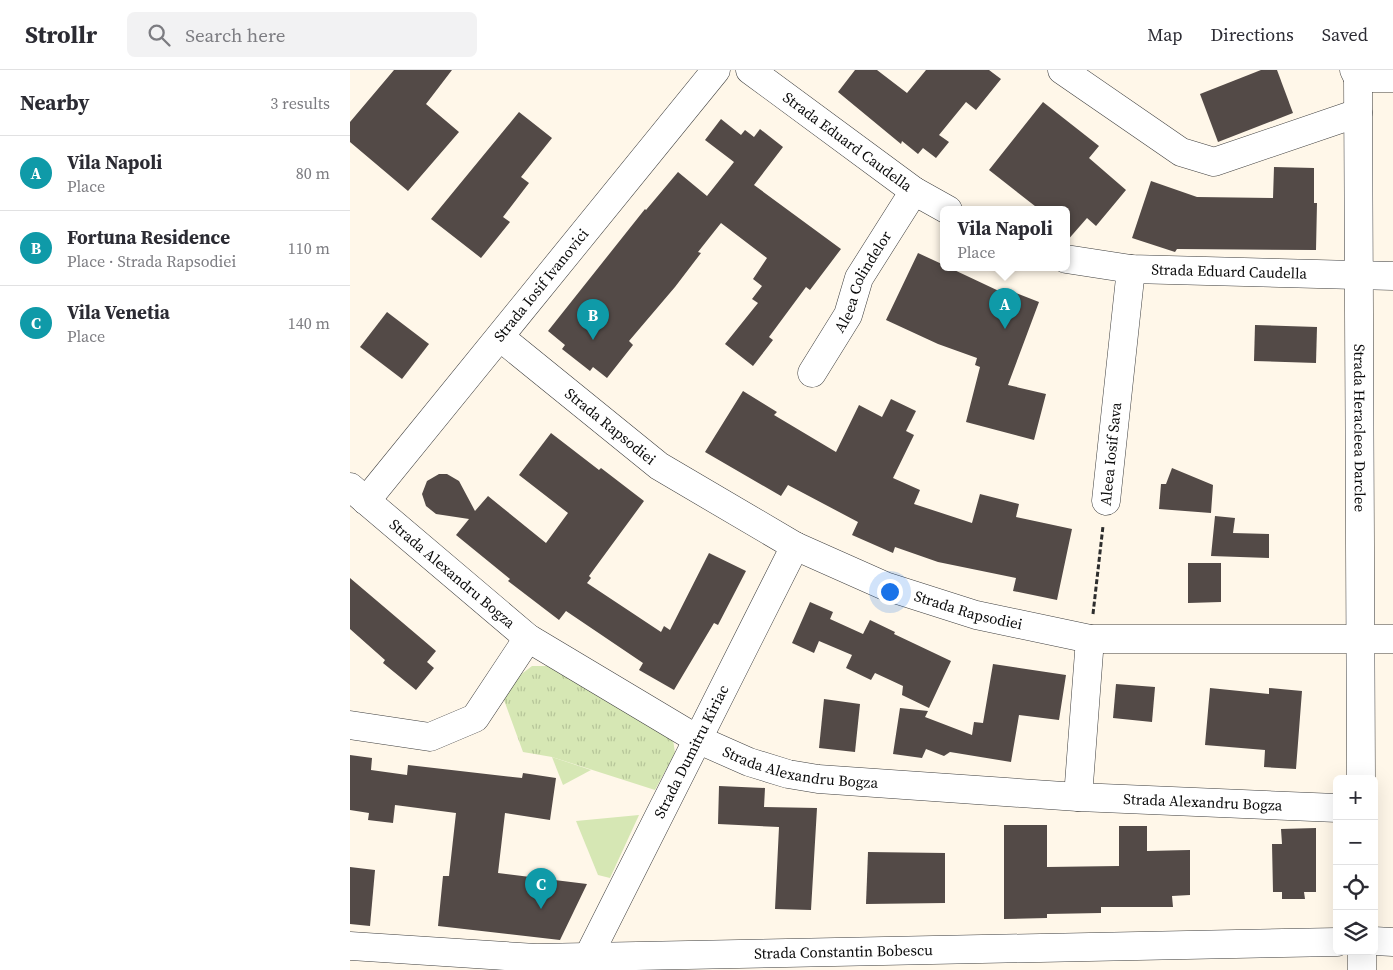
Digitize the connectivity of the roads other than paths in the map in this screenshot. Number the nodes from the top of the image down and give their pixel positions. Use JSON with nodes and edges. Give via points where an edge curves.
{"nodes":[{"id":1,"x":716,"y":70,"type":"edge"},
{"id":2,"x":750,"y":70,"type":"edge"},
{"id":3,"x":1062,"y":70,"type":"edge"},
{"id":4,"x":1356,"y":74,"type":"edge"},
{"id":5,"x":1393,"y":78,"type":"edge"},
{"id":6,"x":1358,"y":113,"type":"junction"},
{"id":7,"x":914,"y":191,"type":"junction"},
{"id":8,"x":941,"y":206,"type":"edge"},
{"id":9,"x":1070,"y":260,"type":"edge"},
{"id":10,"x":1131,"y":269,"type":"junction"},
{"id":11,"x":1359,"y":276,"type":"junction"},
{"id":12,"x":1393,"y":276,"type":"edge"},
{"id":13,"x":500,"y":337,"type":"junction"},
{"id":14,"x":812,"y":373,"type":"dead end"},
{"id":15,"x":358,"y":494,"type":"edge"},
{"id":16,"x":1106,"y":501,"type":"road end"},
{"id":17,"x":796,"y":546,"type":"junction"},
{"id":18,"x":528,"y":638,"type":"junction"},
{"id":19,"x":1360,"y":638,"type":"junction"},
{"id":20,"x":1393,"y":638,"type":"edge"},
{"id":21,"x":1090,"y":640,"type":"junction"},
{"id":22,"x":350,"y":725,"type":"edge"},
{"id":23,"x":697,"y":739,"type":"junction"},
{"id":24,"x":1361,"y":775,"type":"edge"},
{"id":25,"x":1078,"y":797,"type":"junction"},
{"id":26,"x":1333,"y":808,"type":"edge"},
{"id":27,"x":1333,"y":942,"type":"edge"},
{"id":28,"x":1378,"y":942,"type":"edge"},
{"id":29,"x":1393,"y":942,"type":"edge"},
{"id":30,"x":356,"y":954,"type":"edge"},
{"id":31,"x":1362,"y":955,"type":"edge"},
{"id":32,"x":588,"y":957,"type":"junction"},
{"id":33,"x":1362,"y":970,"type":"edge"}],
"edges":[{"from":1,"to":13,"type":"street","name":"Strada Iosif Ivanovici"},
{"from":2,"to":7,"type":"street","name":"Strada Eduard Caudella"},
{"from":3,"to":6,"type":"street","via":[[1181,152],[1214,162]]},
{"from":4,"to":5,"type":"street"},
{"from":4,"to":6,"type":"street","name":"Strada Heracleea Darclee"},
{"from":6,"to":11,"type":"street","name":"Strada Heracleea Darclee"},
{"from":7,"to":8,"type":"street","name":"Strada Eduard Caudella"},
{"from":7,"to":14,"type":"street","name":"Aleea Colindelor","via":[[859,278],[848,315]]},
{"from":9,"to":10,"type":"street","name":"Strada Eduard Caudella"},
{"from":10,"to":11,"type":"street","name":"Strada Eduard Caudella"},
{"from":10,"to":16,"type":"street","name":"Aleea Iosif Sava"},
{"from":11,"to":12,"type":"street","name":"Strada Eduard Caudella"},
{"from":11,"to":19,"type":"street","name":"Strada Heracleea Darclee"},
{"from":13,"to":15,"type":"street","name":"Strada Iosif Ivanovici"},
{"from":13,"to":17,"type":"street","name":"Strada Rapsodiei","via":[[642,454]]},
{"from":15,"to":18,"type":"street","name":"Strada Alexandru Bogza"},
{"from":17,"to":21,"type":"street","name":"Strada Rapsodiei","via":[[885,586],[976,616]]},
{"from":17,"to":23,"type":"street","name":"Strada Dumitru Kiriac"},
{"from":18,"to":22,"type":"street","via":[[475,718],[430,736]]},
{"from":18,"to":23,"type":"street","name":"Strada Alexandru Bogza"},
{"from":19,"to":20,"type":"street","name":"Strada Rapsodiei"},
{"from":19,"to":21,"type":"street","name":"Strada Rapsodiei"},
{"from":19,"to":24,"type":"street","name":"Strada Heracleea Darclee"},
{"from":21,"to":25,"type":"street"},
{"from":23,"to":25,"type":"street","name":"Strada Alexandru Bogza","via":[[749,762],[818,779]]},
{"from":23,"to":32,"type":"street","name":"Strada Dumitru Kiriac"},
{"from":25,"to":26,"type":"street","name":"Strada Alexandru Bogza"},
{"from":27,"to":32,"type":"street","name":"Strada Constantin Bobescu"},
{"from":28,"to":29,"type":"street"},
{"from":30,"to":32,"type":"street","name":"Strada Constantin Bobescu"},
{"from":31,"to":33,"type":"street"}]}
